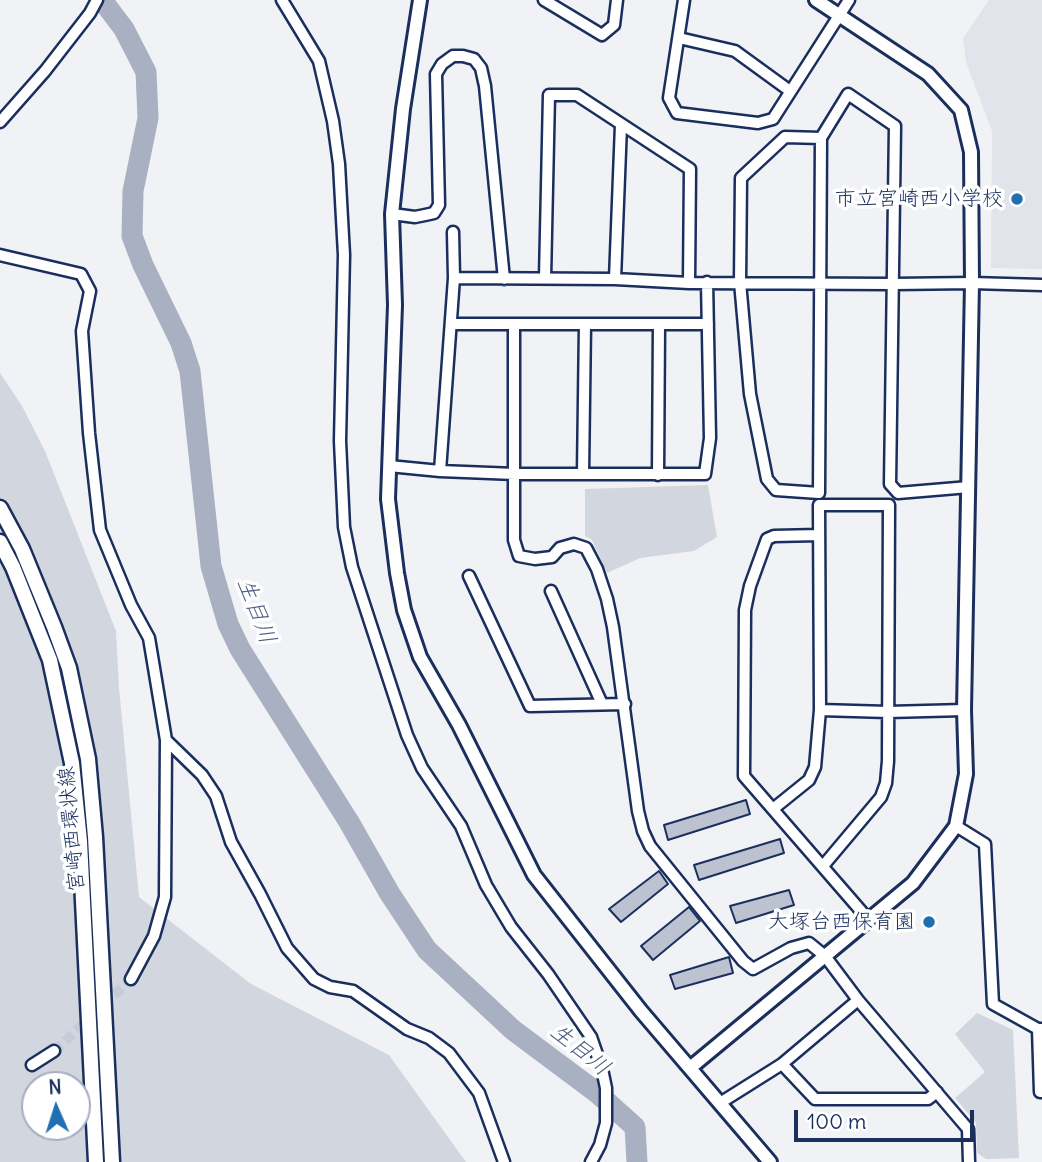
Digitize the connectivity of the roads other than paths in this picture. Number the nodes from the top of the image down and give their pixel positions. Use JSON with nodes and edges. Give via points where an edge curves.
{"nodes":[{"id":1,"x":97,"y":0,"type":"edge"},
{"id":2,"x":282,"y":0,"type":"edge"},
{"id":3,"x":420,"y":0,"type":"edge"},
{"id":4,"x":546,"y":0,"type":"edge"},
{"id":5,"x":617,"y":0,"type":"edge"},
{"id":6,"x":684,"y":0,"type":"edge"},
{"id":7,"x":816,"y":0,"type":"edge"},
{"id":8,"x":849,"y":0,"type":"edge"},
{"id":9,"x":839,"y":16,"type":"junction"},
{"id":10,"x":679,"y":38,"type":"junction"},
{"id":11,"x":790,"y":91,"type":"junction"},
{"id":12,"x":0,"y":122,"type":"edge"},
{"id":13,"x":621,"y":125,"type":"junction"},
{"id":14,"x":821,"y":138,"type":"junction"},
{"id":15,"x":393,"y":214,"type":"junction"},
{"id":16,"x":453,"y":232,"type":"dead end"},
{"id":17,"x":0,"y":255,"type":"edge"},
{"id":18,"x":454,"y":278,"type":"junction"},
{"id":19,"x":545,"y":278,"type":"junction"},
{"id":20,"x":504,"y":279,"type":"junction"},
{"id":21,"x":614,"y":279,"type":"junction"},
{"id":22,"x":707,"y":282,"type":"junction"},
{"id":23,"x":740,"y":282,"type":"junction"},
{"id":24,"x":972,"y":282,"type":"junction"},
{"id":25,"x":688,"y":283,"type":"junction"},
{"id":26,"x":820,"y":284,"type":"junction"},
{"id":27,"x":894,"y":284,"type":"junction"},
{"id":28,"x":1042,"y":285,"type":"edge"},
{"id":29,"x":452,"y":324,"type":"junction"},
{"id":30,"x":514,"y":324,"type":"junction"},
{"id":31,"x":585,"y":324,"type":"junction"},
{"id":32,"x":708,"y":324,"type":"junction"},
{"id":33,"x":659,"y":325,"type":"junction"},
{"id":34,"x":389,"y":466,"type":"junction"},
{"id":35,"x":440,"y":471,"type":"junction"},
{"id":36,"x":583,"y":472,"type":"junction"},
{"id":37,"x":515,"y":474,"type":"junction"},
{"id":38,"x":658,"y":475,"type":"junction"},
{"id":39,"x":969,"y":487,"type":"junction"},
{"id":40,"x":0,"y":508,"type":"edge"},
{"id":41,"x":819,"y":535,"type":"junction"},
{"id":42,"x":0,"y":542,"type":"edge"},
{"id":43,"x":468,"y":576,"type":"dead end"},
{"id":44,"x":551,"y":591,"type":"dead end"},
{"id":45,"x":602,"y":704,"type":"junction"},
{"id":46,"x":625,"y":704,"type":"junction"},
{"id":47,"x":820,"y":710,"type":"junction"},
{"id":48,"x":964,"y":710,"type":"junction"},
{"id":49,"x":888,"y":712,"type":"junction"},
{"id":50,"x":166,"y":740,"type":"junction"},
{"id":51,"x":773,"y":809,"type":"junction"},
{"id":52,"x":956,"y":826,"type":"junction"},
{"id":53,"x":823,"y":866,"type":"junction"},
{"id":54,"x":868,"y":919,"type":"junction"},
{"id":55,"x":825,"y":956,"type":"junction"},
{"id":56,"x":131,"y":979,"type":"tunnel mouth"},
{"id":57,"x":858,"y":1000,"type":"junction"},
{"id":58,"x":1040,"y":1029,"type":"edge"},
{"id":59,"x":54,"y":1051,"type":"tunnel mouth"},
{"id":60,"x":782,"y":1064,"type":"junction"},
{"id":61,"x":32,"y":1065,"type":"dead end"},
{"id":62,"x":690,"y":1068,"type":"junction"},
{"id":63,"x":937,"y":1092,"type":"junction"},
{"id":64,"x":1042,"y":1092,"type":"edge"},
{"id":65,"x":720,"y":1103,"type":"junction"},
{"id":66,"x":96,"y":1162,"type":"edge"},
{"id":67,"x":112,"y":1162,"type":"edge"},
{"id":68,"x":504,"y":1162,"type":"edge"},
{"id":69,"x":591,"y":1162,"type":"edge"},
{"id":70,"x":770,"y":1162,"type":"edge"},
{"id":71,"x":969,"y":1162,"type":"edge"}],
"edges":[{"from":1,"to":12,"type":"street"},
{"from":2,"to":69,"type":"street","via":[[319,61],[339,164],[344,255],[340,441],[344,527],[352,567],[422,768],[461,826],[486,885],[511,926],[591,1037],[604,1079],[606,1123]]},
{"from":3,"to":15,"type":"street"},
{"from":4,"to":5,"type":"street","via":[[602,34],[614,24]]},
{"from":6,"to":10,"type":"street"},
{"from":7,"to":9,"type":"street"},
{"from":8,"to":9,"type":"street"},
{"from":9,"to":11,"type":"street"},
{"from":9,"to":24,"type":"street","via":[[928,74],[961,110],[971,152]]},
{"from":10,"to":11,"type":"street","via":[[735,51]]},
{"from":10,"to":11,"type":"street","via":[[669,98],[677,113],[758,123],[773,119]]},
{"from":13,"to":19,"type":"street","via":[[577,95],[549,95]]},
{"from":13,"to":21,"type":"street"},
{"from":13,"to":25,"type":"street","via":[[690,169]]},
{"from":14,"to":23,"type":"street","via":[[785,137],[741,178]]},
{"from":14,"to":26,"type":"street"},
{"from":14,"to":27,"type":"street","via":[[848,94],[895,126]]},
{"from":15,"to":20,"type":"street","via":[[415,217],[434,213],[439,205],[436,74],[453,56],[474,59],[485,86]]},
{"from":15,"to":34,"type":"street"},
{"from":16,"to":18,"type":"street"},
{"from":17,"to":50,"type":"street","via":[[81,274],[90,291],[82,331],[100,530],[149,638]]},
{"from":18,"to":20,"type":"street"},
{"from":18,"to":29,"type":"street"},
{"from":19,"to":20,"type":"street"},
{"from":19,"to":21,"type":"street"},
{"from":21,"to":25,"type":"street"},
{"from":22,"to":23,"type":"street"},
{"from":22,"to":25,"type":"street"},
{"from":22,"to":32,"type":"street"},
{"from":23,"to":26,"type":"street"},
{"from":23,"to":26,"type":"street","via":[[750,394],[767,479],[776,490],[819,493]]},
{"from":24,"to":27,"type":"street"},
{"from":24,"to":28,"type":"street"},
{"from":24,"to":39,"type":"street"},
{"from":26,"to":27,"type":"street"},
{"from":27,"to":39,"type":"street","via":[[890,484],[898,493]]},
{"from":29,"to":30,"type":"street"},
{"from":29,"to":35,"type":"street"},
{"from":30,"to":31,"type":"street"},
{"from":30,"to":37,"type":"street"},
{"from":31,"to":33,"type":"street"},
{"from":31,"to":36,"type":"street"},
{"from":32,"to":33,"type":"street"},
{"from":32,"to":38,"type":"street","via":[[710,438],[705,474]]},
{"from":33,"to":38,"type":"street"},
{"from":34,"to":35,"type":"street"},
{"from":34,"to":62,"type":"street","via":[[397,573],[420,657],[534,874]]},
{"from":35,"to":37,"type":"street"},
{"from":36,"to":37,"type":"street"},
{"from":36,"to":38,"type":"street"},
{"from":37,"to":46,"type":"street","via":[[514,540],[519,556],[552,556],[573,544],[586,548],[597,569],[613,627]]},
{"from":39,"to":48,"type":"street"},
{"from":40,"to":67,"type":"main road","name":"宮崎西環状線","via":[[22,549],[69,668],[88,760]]},
{"from":41,"to":47,"type":"street"},
{"from":41,"to":49,"type":"street","via":[[820,505],[889,505]]},
{"from":41,"to":51,"type":"street","via":[[767,539],[745,610],[744,776]]},
{"from":42,"to":66,"type":"main road","name":"宮崎西環状線","via":[[50,660],[72,763]]},
{"from":43,"to":45,"type":"street","via":[[530,706]]},
{"from":44,"to":45,"type":"street"},
{"from":45,"to":46,"type":"street"},
{"from":46,"to":55,"type":"street","via":[[638,811],[650,846],[752,969],[809,943]]},
{"from":47,"to":49,"type":"street"},
{"from":47,"to":51,"type":"street","via":[[815,767],[808,780]]},
{"from":48,"to":49,"type":"street"},
{"from":48,"to":52,"type":"street","via":[[966,774]]},
{"from":49,"to":53,"type":"street","via":[[884,791]]},
{"from":50,"to":56,"type":"street","via":[[165,897],[154,936]]},
{"from":50,"to":68,"type":"street","via":[[202,775],[216,796],[230,842],[287,948],[314,979],[353,991],[449,1053],[479,1093]]},
{"from":51,"to":53,"type":"street"},
{"from":52,"to":54,"type":"street","via":[[913,883]]},
{"from":52,"to":58,"type":"street","via":[[985,844],[993,1004]]},
{"from":53,"to":54,"type":"street"},
{"from":54,"to":55,"type":"street"},
{"from":55,"to":57,"type":"street"},
{"from":55,"to":62,"type":"street"},
{"from":57,"to":60,"type":"street"},
{"from":57,"to":63,"type":"street"},
{"from":58,"to":64,"type":"street"},
{"from":59,"to":61,"type":"street"},
{"from":60,"to":63,"type":"street","via":[[815,1099],[928,1099]]},
{"from":60,"to":65,"type":"street"},
{"from":62,"to":65,"type":"street"},
{"from":63,"to":71,"type":"street","via":[[968,1129]]},
{"from":65,"to":70,"type":"street"}]}
